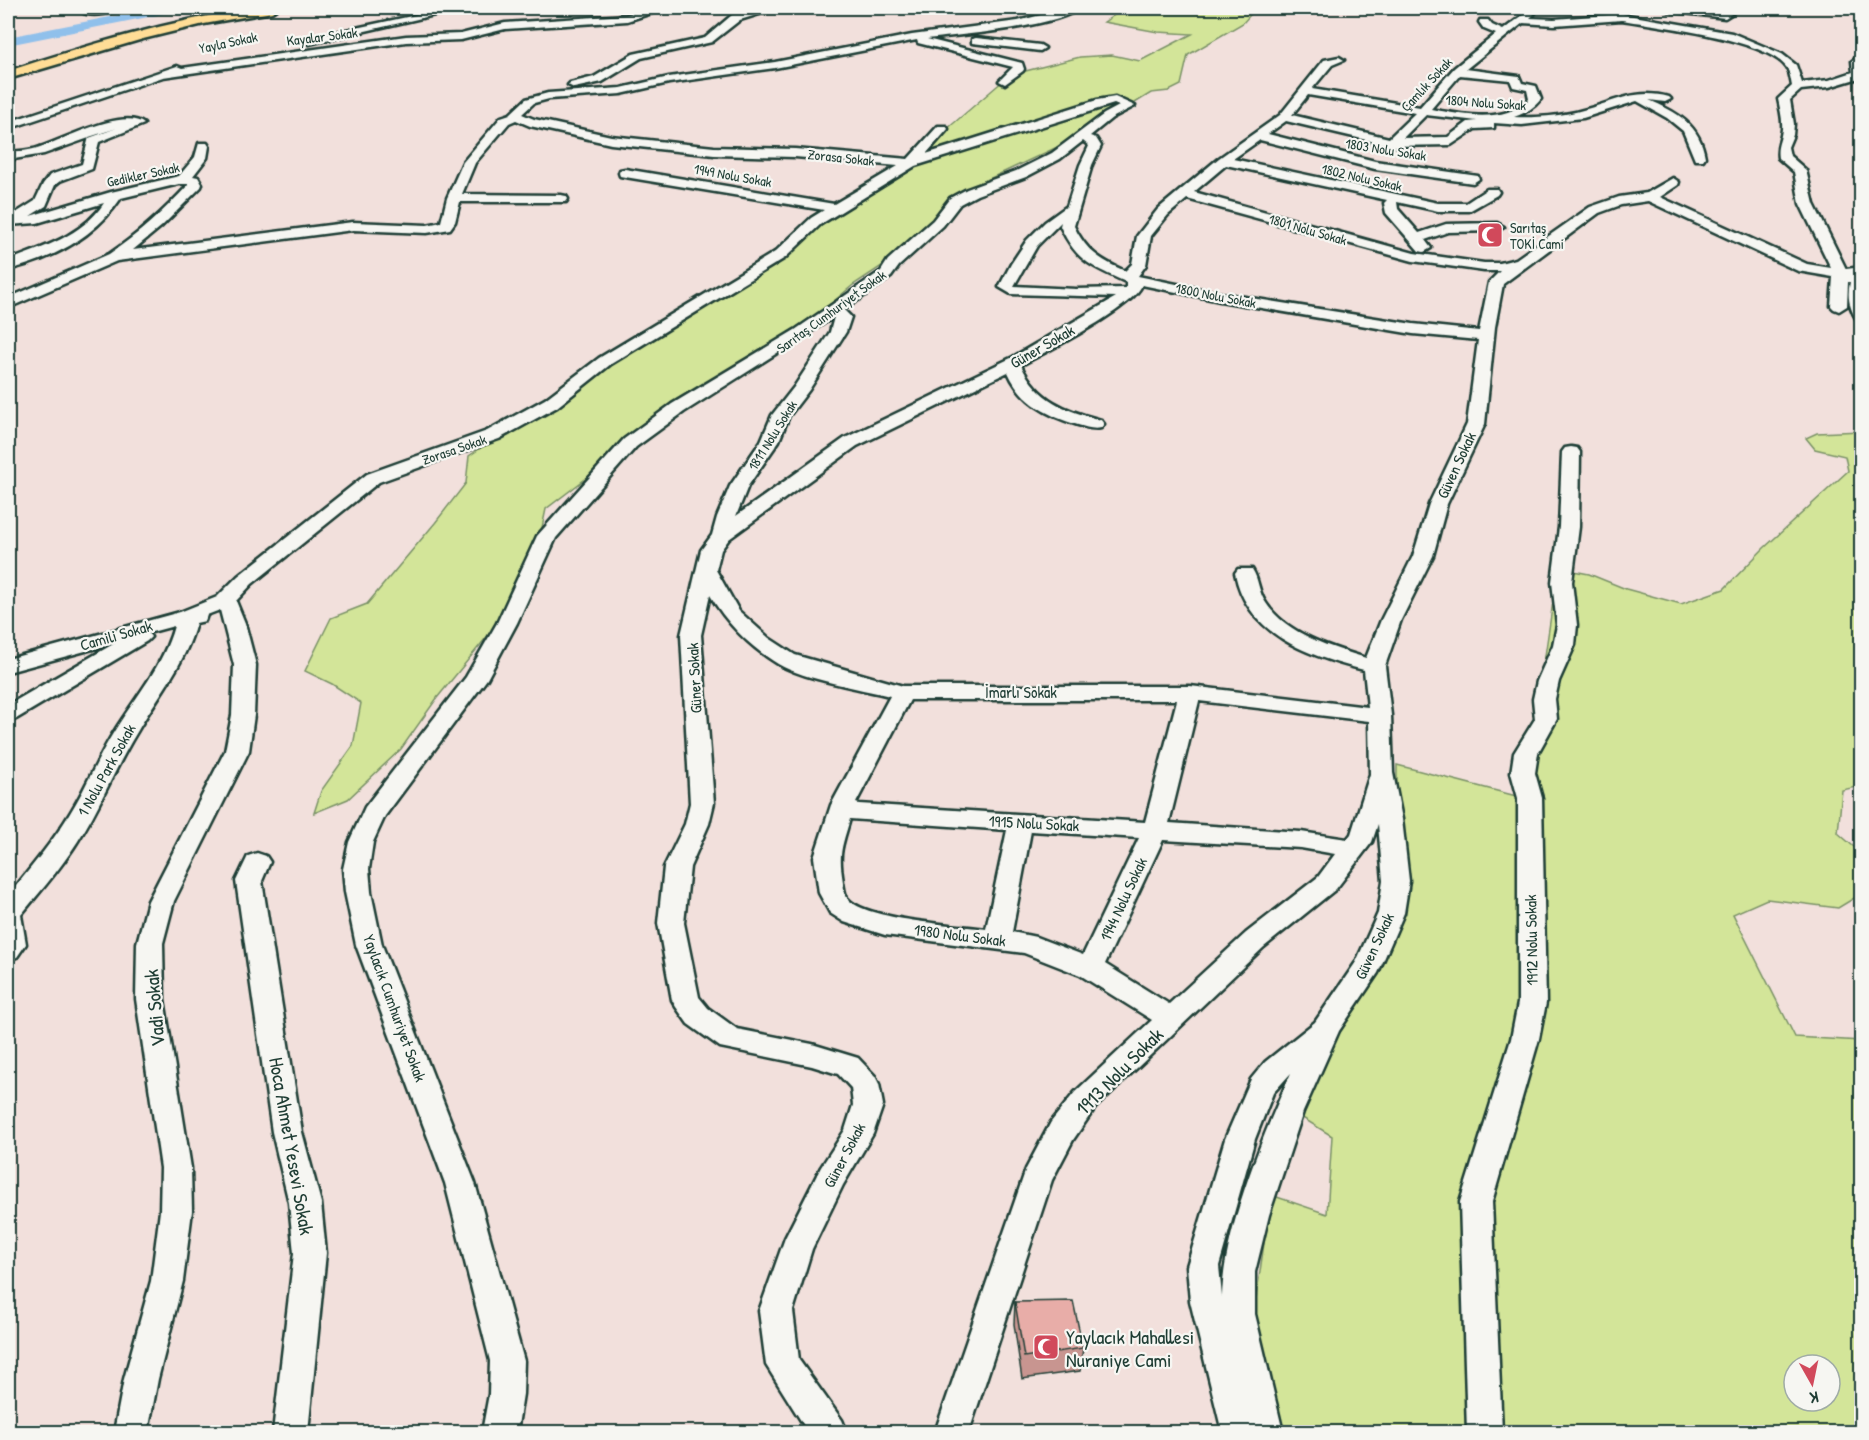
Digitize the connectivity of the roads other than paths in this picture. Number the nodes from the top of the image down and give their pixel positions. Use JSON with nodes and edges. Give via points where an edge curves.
{"nodes":[{"id":1,"x":119,"y":8,"type":"edge"},
{"id":2,"x":250,"y":8,"type":"edge"},
{"id":3,"x":272,"y":8,"type":"edge"},
{"id":4,"x":460,"y":8,"type":"edge"},
{"id":5,"x":662,"y":8,"type":"edge"},
{"id":6,"x":774,"y":8,"type":"edge"},
{"id":7,"x":1075,"y":8,"type":"edge"},
{"id":8,"x":1518,"y":8,"type":"edge"},
{"id":9,"x":1543,"y":8,"type":"edge"},
{"id":10,"x":1668,"y":8,"type":"edge"},
{"id":11,"x":1727,"y":8,"type":"edge"},
{"id":12,"x":87,"y":12,"type":"dead end"},
{"id":13,"x":1525,"y":17,"type":"junction"},
{"id":14,"x":1484,"y":22,"type":"dead end"},
{"id":15,"x":1504,"y":34,"type":"junction"},
{"id":16,"x":928,"y":36,"type":"junction"},
{"id":17,"x":912,"y":38,"type":"junction"},
{"id":18,"x":1040,"y":48,"type":"dead end"},
{"id":19,"x":1862,"y":57,"type":"edge"},
{"id":20,"x":1339,"y":60,"type":"dead end"},
{"id":21,"x":8,"y":69,"type":"edge"},
{"id":22,"x":1457,"y":71,"type":"junction"},
{"id":23,"x":163,"y":74,"type":"junction"},
{"id":24,"x":8,"y":75,"type":"edge"},
{"id":25,"x":1005,"y":81,"type":"dead end"},
{"id":26,"x":1798,"y":87,"type":"junction"},
{"id":27,"x":1306,"y":89,"type":"junction"},
{"id":28,"x":548,"y":96,"type":"junction"},
{"id":29,"x":1636,"y":98,"type":"junction"},
{"id":30,"x":1665,"y":99,"type":"dead end"},
{"id":31,"x":1423,"y":111,"type":"junction"},
{"id":32,"x":516,"y":116,"type":"junction"},
{"id":33,"x":1284,"y":117,"type":"junction"},
{"id":34,"x":1490,"y":118,"type":"junction"},
{"id":35,"x":8,"y":126,"type":"edge"},
{"id":36,"x":1514,"y":126,"type":"dead end"},
{"id":37,"x":942,"y":129,"type":"dead end"},
{"id":38,"x":1259,"y":136,"type":"junction"},
{"id":39,"x":1083,"y":137,"type":"junction"},
{"id":40,"x":1392,"y":142,"type":"junction"},
{"id":41,"x":203,"y":146,"type":"dead end"},
{"id":42,"x":8,"y":156,"type":"edge"},
{"id":43,"x":1699,"y":157,"type":"dead end"},
{"id":44,"x":1223,"y":161,"type":"junction"},
{"id":45,"x":87,"y":162,"type":"junction"},
{"id":46,"x":911,"y":163,"type":"junction"},
{"id":47,"x":51,"y":167,"type":"dead end"},
{"id":48,"x":626,"y":173,"type":"dead end"},
{"id":49,"x":1473,"y":179,"type":"dead end"},
{"id":50,"x":183,"y":180,"type":"junction"},
{"id":51,"x":1673,"y":182,"type":"dead end"},
{"id":52,"x":1492,"y":192,"type":"dead end"},
{"id":53,"x":1185,"y":194,"type":"junction"},
{"id":54,"x":116,"y":195,"type":"junction"},
{"id":55,"x":1650,"y":197,"type":"junction"},
{"id":56,"x":454,"y":198,"type":"junction"},
{"id":57,"x":561,"y":199,"type":"dead end"},
{"id":58,"x":1391,"y":203,"type":"dead end"},
{"id":59,"x":836,"y":208,"type":"junction"},
{"id":60,"x":1071,"y":208,"type":"junction"},
{"id":61,"x":9,"y":223,"type":"edge"},
{"id":62,"x":1497,"y":227,"type":"dead end"},
{"id":63,"x":1416,"y":239,"type":"junction"},
{"id":64,"x":114,"y":257,"type":"junction"},
{"id":65,"x":1433,"y":258,"type":"junction"},
{"id":66,"x":1523,"y":261,"type":"junction"},
{"id":67,"x":1470,"y":265,"type":"junction"},
{"id":68,"x":8,"y":266,"type":"edge"},
{"id":69,"x":1862,"y":271,"type":"edge"},
{"id":70,"x":1841,"y":274,"type":"junction"},
{"id":71,"x":1132,"y":286,"type":"junction"},
{"id":72,"x":8,"y":303,"type":"edge"},
{"id":73,"x":1839,"y":306,"type":"dead end"},
{"id":74,"x":1491,"y":307,"type":"junction"},
{"id":75,"x":835,"y":309,"type":"junction"},
{"id":76,"x":1862,"y":317,"type":"edge"},
{"id":77,"x":1487,"y":336,"type":"junction"},
{"id":78,"x":1012,"y":364,"type":"junction"},
{"id":79,"x":1095,"y":424,"type":"dead end"},
{"id":80,"x":1570,"y":452,"type":"dead end"},
{"id":81,"x":583,"y":494,"type":"joint"},
{"id":82,"x":722,"y":535,"type":"junction"},
{"id":83,"x":707,"y":571,"type":"junction"},
{"id":84,"x":1245,"y":573,"type":"dead end"},
{"id":85,"x":230,"y":612,"type":"junction"},
{"id":86,"x":188,"y":616,"type":"junction"},
{"id":87,"x":158,"y":623,"type":"junction"},
{"id":88,"x":8,"y":666,"type":"edge"},
{"id":89,"x":1374,"y":666,"type":"junction"},
{"id":90,"x":903,"y":693,"type":"junction"},
{"id":91,"x":1190,"y":693,"type":"junction"},
{"id":92,"x":8,"y":714,"type":"edge"},
{"id":93,"x":1380,"y":715,"type":"junction"},
{"id":94,"x":1381,"y":773,"type":"junction"},
{"id":95,"x":843,"y":806,"type":"junction"},
{"id":96,"x":1021,"y":822,"type":"junction"},
{"id":97,"x":1155,"y":830,"type":"junction"},
{"id":98,"x":1353,"y":849,"type":"junction"},
{"id":99,"x":257,"y":862,"type":"dead end"},
{"id":100,"x":8,"y":913,"type":"edge"},
{"id":101,"x":997,"y":939,"type":"junction"},
{"id":102,"x":8,"y":950,"type":"edge"},
{"id":103,"x":1090,"y":968,"type":"junction"},
{"id":104,"x":1172,"y":1019,"type":"junction"},
{"id":105,"x":1327,"y":1026,"type":"junction"},
{"id":106,"x":131,"y":1432,"type":"edge"},
{"id":107,"x":291,"y":1432,"type":"edge"},
{"id":108,"x":500,"y":1432,"type":"edge"},
{"id":109,"x":830,"y":1432,"type":"edge"},
{"id":110,"x":952,"y":1432,"type":"edge"},
{"id":111,"x":1239,"y":1432,"type":"edge"},
{"id":112,"x":1266,"y":1432,"type":"edge"},
{"id":113,"x":1484,"y":1432,"type":"edge"}],
"edges":[{"from":1,"to":12,"type":"street"},
{"from":2,"to":21,"type":"main road","via":[[156,25]]},
{"from":3,"to":24,"type":"main road","via":[[144,32]]},
{"from":4,"to":23,"type":"street","name":"Yayla Sokak"},
{"from":5,"to":23,"type":"street","name":"Kayalar Sokak","via":[[627,18],[505,26],[461,37],[405,39]]},
{"from":6,"to":28,"type":"street","via":[[748,12],[708,40],[636,56],[598,80],[562,87]]},
{"from":7,"to":16,"type":"street","via":[[1018,24]]},
{"from":8,"to":13,"type":"street"},
{"from":9,"to":13,"type":"street","name":"Çamlık Sokak"},
{"from":10,"to":11,"type":"street","via":[[1725,15]]},
{"from":13,"to":15,"type":"street","name":"Çamlık Sokak"},
{"from":13,"to":26,"type":"street","via":[[1554,22],[1622,17],[1732,36],[1778,56],[1792,68]]},
{"from":14,"to":15,"type":"street"},
{"from":15,"to":22,"type":"street","name":"Çamlık Sokak"},
{"from":16,"to":17,"type":"street"},
{"from":16,"to":18,"type":"street"},
{"from":17,"to":25,"type":"street","via":[[1018,65],[1019,69]]},
{"from":17,"to":28,"type":"street","via":[[621,91]]},
{"from":19,"to":26,"type":"street","via":[[1857,62],[1858,74],[1850,78]]},
{"from":20,"to":27,"type":"street","via":[[1328,62]]},
{"from":22,"to":31,"type":"street","name":"Çamlık Sokak"},
{"from":22,"to":34,"type":"street","via":[[1511,77],[1517,85],[1532,88],[1535,99],[1530,106]]},
{"from":23,"to":35,"type":"street","name":"Yayla Sokak"},
{"from":26,"to":70,"type":"street","via":[[1784,99],[1789,133],[1782,147],[1784,158],[1800,170],[1807,204]]},
{"from":27,"to":31,"type":"street","name":"1804 Nolu Sokak"},
{"from":27,"to":33,"type":"street"},
{"from":28,"to":32,"type":"street","via":[[530,100]]},
{"from":29,"to":30,"type":"street","name":"1804 Nolu Sokak"},
{"from":29,"to":34,"type":"street","name":"1804 Nolu Sokak","via":[[1583,114],[1538,120]]},
{"from":29,"to":43,"type":"street","via":[[1683,123],[1695,139]]},
{"from":31,"to":34,"type":"street","name":"1804 Nolu Sokak"},
{"from":31,"to":40,"type":"street","name":"Çamlık Sokak"},
{"from":32,"to":46,"type":"street","name":"Zorasa Sokak","via":[[611,140],[714,151]]},
{"from":32,"to":56,"type":"street","via":[[505,120],[469,162]]},
{"from":33,"to":38,"type":"street"},
{"from":33,"to":40,"type":"street"},
{"from":36,"to":40,"type":"street","via":[[1472,124],[1451,141]]},
{"from":37,"to":46,"type":"street"},
{"from":38,"to":44,"type":"street"},
{"from":38,"to":49,"type":"street","name":"1803 Nolu Sokak","via":[[1375,165]]},
{"from":39,"to":46,"type":"street","name":"Sarıtaş Cumhuriyet Sokak","via":[[1107,116],[1130,106],[1115,100],[1101,102]]},
{"from":39,"to":60,"type":"street","name":"1800 Nolu Sokak","via":[[1095,146]]},
{"from":39,"to":75,"type":"street","name":"Sarıtaş Cumhuriyet Sokak","via":[[1021,174],[955,201],[886,274]]},
{"from":41,"to":50,"type":"street","via":[[201,158]]},
{"from":42,"to":45,"type":"street","name":"Gedikler Sokak","via":[[40,151],[98,130],[138,124],[93,140]]},
{"from":44,"to":52,"type":"street","name":"1802 Nolu Sokak","via":[[1438,207],[1469,207]]},
{"from":44,"to":53,"type":"street"},
{"from":45,"to":47,"type":"street"},
{"from":45,"to":61,"type":"street","name":"Gedikler Sokak","via":[[88,166],[82,169],[55,178],[41,203]]},
{"from":46,"to":59,"type":"street","name":"Zorasa Sokak"},
{"from":48,"to":59,"type":"street","name":"1949 Nolu Sokak"},
{"from":50,"to":54,"type":"street","name":"Gedikler Sokak"},
{"from":50,"to":64,"type":"street","name":"Gedikler Sokak","via":[[196,184],[170,213]]},
{"from":51,"to":55,"type":"street"},
{"from":53,"to":65,"type":"street","name":"1801 Nolu Sokak","via":[[1385,251]]},
{"from":53,"to":71,"type":"street","via":[[1163,212],[1144,236],[1139,265],[1130,274]]},
{"from":54,"to":61,"type":"street","name":"Gedikler Sokak","via":[[38,219]]},
{"from":54,"to":68,"type":"street","via":[[89,230]]},
{"from":55,"to":66,"type":"street","name":"Güven Sokak","via":[[1591,210]]},
{"from":55,"to":70,"type":"street","via":[[1803,268]]},
{"from":56,"to":57,"type":"street"},
{"from":56,"to":64,"type":"street","via":[[448,222],[435,228],[353,226]]},
{"from":58,"to":63,"type":"street","via":[[1390,210]]},
{"from":59,"to":85,"type":"street","name":"Zorasa Sokak","via":[[780,255],[604,361],[551,403],[493,435],[373,478],[245,580]]},
{"from":60,"to":71,"type":"street","name":"1800 Nolu Sokak","via":[[1067,226],[1076,245]]},
{"from":60,"to":71,"type":"street","via":[[1048,222],[1015,264],[1006,287],[1076,293]]},
{"from":62,"to":63,"type":"street","via":[[1452,227]]},
{"from":63,"to":65,"type":"street"},
{"from":64,"to":72,"type":"street"},
{"from":65,"to":67,"type":"street","name":"1801 Nolu Sokak"},
{"from":66,"to":67,"type":"street","name":"1801 Nolu Sokak","via":[[1500,267]]},
{"from":66,"to":74,"type":"street","name":"Güven Sokak","via":[[1496,282]]},
{"from":67,"to":74,"type":"street","via":[[1481,277],[1485,302]]},
{"from":69,"to":70,"type":"street"},
{"from":70,"to":73,"type":"street"},
{"from":70,"to":76,"type":"street","via":[[1858,280],[1854,293]]},
{"from":71,"to":77,"type":"street","name":"1800 Nolu Sokak","via":[[1455,335]]},
{"from":71,"to":78,"type":"street","name":"Güner Sokak","via":[[1113,306]]},
{"from":74,"to":77,"type":"street","name":"Güven Sokak"},
{"from":75,"to":81,"type":"street","name":"Sarıtaş Cumhuriyet Sokak","via":[[768,356],[723,380],[641,434]]},
{"from":75,"to":82,"type":"street","name":"1811 Nolu Sokak","via":[[843,317],[838,332],[781,415],[770,441],[739,486]]},
{"from":77,"to":89,"type":"street","name":"Güven Sokak","via":[[1476,424],[1438,504],[1423,556],[1391,620]]},
{"from":78,"to":79,"type":"street","via":[[1027,392],[1068,417]]},
{"from":78,"to":82,"type":"street","name":"Güner Sokak","via":[[851,442]]},
{"from":80,"to":113,"type":"street","name":"1912 Nolu Sokak","via":[[1569,527],[1562,582],[1567,625],[1564,645],[1548,681],[1544,699],[1546,719],[1526,753],[1523,773],[1530,798],[1532,1003],[1525,1039],[1476,1202]]},
{"from":81,"to":108,"type":"street","name":"Yaylacık Cumhuriyet Sokak","via":[[548,536],[476,679],[374,813],[360,842],[356,869],[369,945],[460,1183],[507,1361]]},
{"from":82,"to":83,"type":"street","name":"Güner Sokak","via":[[711,550]]},
{"from":83,"to":90,"type":"street","name":"İmarlı Sokak","via":[[732,614],[787,660]]},
{"from":83,"to":109,"type":"street","name":"Güner Sokak","via":[[691,635],[702,803],[697,824],[676,867],[671,923],[686,1000],[698,1016],[730,1039],[848,1066],[865,1084],[868,1105],[858,1134],[796,1248],[776,1311],[783,1365]]},
{"from":84,"to":89,"type":"street","via":[[1250,597],[1270,619],[1311,647],[1343,660]]},
{"from":85,"to":86,"type":"street","name":"Camili Sokak"},
{"from":85,"to":106,"type":"street","name":"Vadi Sokak","via":[[245,664],[237,751],[161,901],[150,943],[150,999],[176,1168],[176,1211],[167,1281]]},
{"from":86,"to":87,"type":"street","name":"Camili Sokak"},
{"from":86,"to":100,"type":"street","name":"1 Nolu Park Sokak","via":[[179,648],[166,672],[125,732],[62,847]]},
{"from":87,"to":88,"type":"street","name":"Camili Sokak"},
{"from":87,"to":92,"type":"street"},
{"from":89,"to":93,"type":"street","name":"Güven Sokak"},
{"from":90,"to":91,"type":"street","name":"İmarlı Sokak"},
{"from":90,"to":95,"type":"street"},
{"from":91,"to":93,"type":"street","name":"İmarlı Sokak"},
{"from":91,"to":97,"type":"street","name":"1944 Nolu Sokak"},
{"from":93,"to":94,"type":"street","name":"Güven Sokak"},
{"from":94,"to":98,"type":"street","name":"1913 Nolu Sokak","via":[[1363,836]]},
{"from":94,"to":105,"type":"street","name":"Güven Sokak","via":[[1396,881],[1391,913],[1368,966]]},
{"from":95,"to":96,"type":"street","name":"1915 Nolu Sokak","via":[[862,813]]},
{"from":95,"to":101,"type":"street","name":"1980 Nolu Sokak","via":[[826,856],[832,893],[839,906],[885,925]]},
{"from":96,"to":97,"type":"street","name":"1915 Nolu Sokak"},
{"from":96,"to":101,"type":"street"},
{"from":97,"to":98,"type":"street","name":"1915 Nolu Sokak","via":[[1301,840]]},
{"from":97,"to":103,"type":"street","name":"1944 Nolu Sokak"},
{"from":98,"to":104,"type":"street","name":"1913 Nolu Sokak","via":[[1328,883],[1255,940]]},
{"from":99,"to":107,"type":"street","name":"Hoca Ahmet Yesevi Sokak","via":[[249,881],[287,1132],[305,1203],[310,1253]]},
{"from":100,"to":102,"type":"street","via":[[13,944]]},
{"from":101,"to":103,"type":"street","name":"1980 Nolu Sokak","via":[[1027,944]]},
{"from":103,"to":104,"type":"street","name":"1980 Nolu Sokak"},
{"from":104,"to":110,"type":"street","name":"1913 Nolu Sokak","via":[[1085,1101],[1062,1131],[1037,1178]]},
{"from":105,"to":111,"type":"street","name":"Güven Sokak","via":[[1261,1087],[1240,1139],[1203,1266],[1206,1301]]},
{"from":105,"to":112,"type":"street","name":"Güven Sokak","via":[[1288,1112],[1253,1215],[1239,1272],[1238,1314]]}]}
